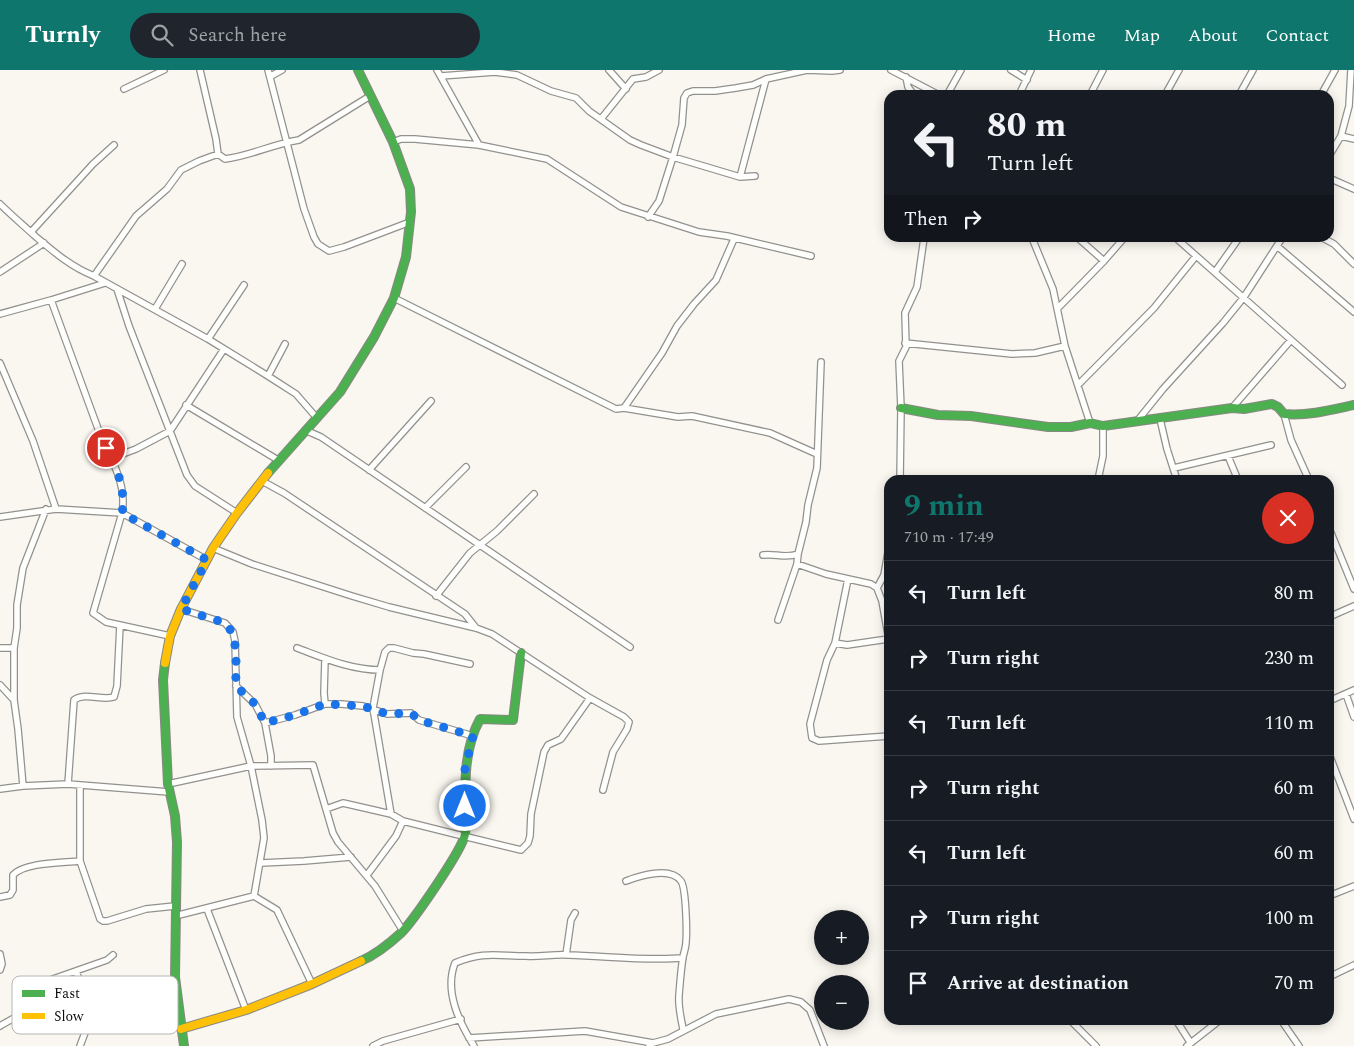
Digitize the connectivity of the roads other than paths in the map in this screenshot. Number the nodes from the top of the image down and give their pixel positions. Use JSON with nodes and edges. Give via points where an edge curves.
{"nodes":[{"id":1,"x":164,"y":70,"type":"edge"},
{"id":2,"x":200,"y":70,"type":"edge"},
{"id":3,"x":282,"y":70,"type":"edge"},
{"id":4,"x":358,"y":70,"type":"edge"},
{"id":5,"x":517,"y":70,"type":"edge"},
{"id":6,"x":609,"y":70,"type":"edge"},
{"id":7,"x":659,"y":70,"type":"edge"},
{"id":8,"x":840,"y":70,"type":"edge"},
{"id":9,"x":892,"y":70,"type":"edge"},
{"id":10,"x":961,"y":70,"type":"edge"},
{"id":11,"x":1012,"y":70,"type":"edge"},
{"id":12,"x":1031,"y":70,"type":"edge"},
{"id":13,"x":1102,"y":70,"type":"edge"},
{"id":14,"x":1178,"y":70,"type":"edge"},
{"id":15,"x":1253,"y":70,"type":"edge"},
{"id":16,"x":1335,"y":70,"type":"edge"},
{"id":17,"x":1351,"y":70,"type":"edge"},
{"id":18,"x":495,"y":71,"type":"edge"},
{"id":19,"x":270,"y":73,"type":"edge"},
{"id":20,"x":439,"y":73,"type":"edge"},
{"id":21,"x":511,"y":74,"type":"junction"},
{"id":22,"x":906,"y":77,"type":"junction"},
{"id":23,"x":766,"y":79,"type":"junction"},
{"id":24,"x":1026,"y":80,"type":"junction"},
{"id":25,"x":124,"y":89,"type":"dead end"},
{"id":26,"x":626,"y":89,"type":"junction"},
{"id":27,"x":910,"y":90,"type":"edge"},
{"id":28,"x":929,"y":90,"type":"edge"},
{"id":29,"x":950,"y":90,"type":"edge"},
{"id":30,"x":1021,"y":90,"type":"edge"},
{"id":31,"x":1092,"y":90,"type":"edge"},
{"id":32,"x":1167,"y":90,"type":"edge"},
{"id":33,"x":1242,"y":90,"type":"edge"},
{"id":34,"x":1324,"y":90,"type":"edge"},
{"id":35,"x":370,"y":96,"type":"junction"},
{"id":36,"x":1351,"y":108,"type":"edge"},
{"id":37,"x":601,"y":119,"type":"junction"},
{"id":38,"x":1341,"y":136,"type":"junction"},
{"id":39,"x":1354,"y":139,"type":"edge"},
{"id":40,"x":287,"y":142,"type":"junction"},
{"id":41,"x":393,"y":142,"type":"junction"},
{"id":42,"x":114,"y":145,"type":"dead end"},
{"id":43,"x":480,"y":145,"type":"junction"},
{"id":44,"x":1334,"y":148,"type":"edge"},
{"id":45,"x":218,"y":154,"type":"junction"},
{"id":46,"x":674,"y":158,"type":"junction"},
{"id":47,"x":755,"y":176,"type":"dead end"},
{"id":48,"x":740,"y":177,"type":"junction"},
{"id":49,"x":1334,"y":180,"type":"edge"},
{"id":50,"x":1354,"y":189,"type":"edge"},
{"id":51,"x":0,"y":204,"type":"edge"},
{"id":52,"x":648,"y":217,"type":"junction"},
{"id":53,"x":410,"y":222,"type":"junction"},
{"id":54,"x":31,"y":232,"type":"junction"},
{"id":55,"x":734,"y":239,"type":"junction"},
{"id":56,"x":923,"y":242,"type":"edge"},
{"id":57,"x":1034,"y":242,"type":"edge"},
{"id":58,"x":1083,"y":242,"type":"edge"},
{"id":59,"x":1121,"y":242,"type":"edge"},
{"id":60,"x":1180,"y":242,"type":"edge"},
{"id":61,"x":1236,"y":242,"type":"edge"},
{"id":62,"x":1280,"y":242,"type":"edge"},
{"id":63,"x":1330,"y":242,"type":"edge"},
{"id":64,"x":44,"y":243,"type":"junction"},
{"id":65,"x":1278,"y":246,"type":"junction"},
{"id":66,"x":811,"y":256,"type":"dead end"},
{"id":67,"x":1196,"y":256,"type":"junction"},
{"id":68,"x":1104,"y":261,"type":"junction"},
{"id":69,"x":182,"y":264,"type":"dead end"},
{"id":70,"x":1354,"y":264,"type":"edge"},
{"id":71,"x":0,"y":272,"type":"edge"},
{"id":72,"x":1215,"y":272,"type":"junction"},
{"id":73,"x":94,"y":276,"type":"junction"},
{"id":74,"x":105,"y":283,"type":"junction"},
{"id":75,"x":244,"y":285,"type":"dead end"},
{"id":76,"x":117,"y":288,"type":"junction"},
{"id":77,"x":1244,"y":297,"type":"junction"},
{"id":78,"x":394,"y":298,"type":"junction"},
{"id":79,"x":51,"y":300,"type":"junction"},
{"id":80,"x":1058,"y":308,"type":"junction"},
{"id":81,"x":155,"y":309,"type":"junction"},
{"id":82,"x":1354,"y":312,"type":"edge"},
{"id":83,"x":0,"y":314,"type":"edge"},
{"id":84,"x":208,"y":339,"type":"junction"},
{"id":85,"x":1291,"y":340,"type":"junction"},
{"id":86,"x":905,"y":343,"type":"junction"},
{"id":87,"x":285,"y":344,"type":"dead end"},
{"id":88,"x":1065,"y":346,"type":"junction"},
{"id":89,"x":224,"y":349,"type":"junction"},
{"id":90,"x":821,"y":362,"type":"dead end"},
{"id":91,"x":0,"y":363,"type":"edge"},
{"id":92,"x":268,"y":376,"type":"junction"},
{"id":93,"x":1078,"y":385,"type":"junction"},
{"id":94,"x":1342,"y":385,"type":"dead end"},
{"id":95,"x":432,"y":401,"type":"dead end"},
{"id":96,"x":186,"y":405,"type":"junction"},
{"id":97,"x":1354,"y":405,"type":"edge"},
{"id":98,"x":624,"y":408,"type":"junction"},
{"id":99,"x":901,"y":408,"type":"junction"},
{"id":100,"x":1232,"y":408,"type":"junction"},
{"id":101,"x":1284,"y":414,"type":"junction"},
{"id":102,"x":316,"y":417,"type":"junction"},
{"id":103,"x":1160,"y":419,"type":"junction"},
{"id":104,"x":1138,"y":420,"type":"junction"},
{"id":105,"x":1090,"y":423,"type":"junction"},
{"id":106,"x":1103,"y":426,"type":"junction"},
{"id":107,"x":305,"y":430,"type":"junction"},
{"id":108,"x":170,"y":431,"type":"junction"},
{"id":109,"x":1270,"y":445,"type":"dead end"},
{"id":110,"x":817,"y":454,"type":"junction"},
{"id":111,"x":1228,"y":456,"type":"junction"},
{"id":112,"x":112,"y":458,"type":"junction"},
{"id":113,"x":278,"y":460,"type":"junction"},
{"id":114,"x":466,"y":466,"type":"dead end"},
{"id":115,"x":1174,"y":468,"type":"junction"},
{"id":116,"x":369,"y":470,"type":"junction"},
{"id":117,"x":901,"y":475,"type":"edge"},
{"id":118,"x":1099,"y":475,"type":"edge"},
{"id":119,"x":1176,"y":475,"type":"edge"},
{"id":120,"x":1236,"y":475,"type":"edge"},
{"id":121,"x":1307,"y":475,"type":"edge"},
{"id":122,"x":262,"y":481,"type":"junction"},
{"id":123,"x":534,"y":494,"type":"dead end"},
{"id":124,"x":56,"y":508,"type":"junction"},
{"id":125,"x":425,"y":508,"type":"junction"},
{"id":126,"x":46,"y":510,"type":"junction"},
{"id":127,"x":122,"y":513,"type":"junction"},
{"id":128,"x":237,"y":513,"type":"junction"},
{"id":129,"x":0,"y":517,"type":"edge"},
{"id":130,"x":480,"y":544,"type":"junction"},
{"id":131,"x":1335,"y":544,"type":"edge"},
{"id":132,"x":214,"y":548,"type":"junction"},
{"id":133,"x":763,"y":554,"type":"dead end"},
{"id":134,"x":798,"y":554,"type":"junction"},
{"id":135,"x":207,"y":560,"type":"junction"},
{"id":136,"x":797,"y":564,"type":"junction"},
{"id":137,"x":884,"y":575,"type":"edge"},
{"id":138,"x":848,"y":579,"type":"junction"},
{"id":139,"x":877,"y":588,"type":"junction"},
{"id":140,"x":1354,"y":589,"type":"edge"},
{"id":141,"x":436,"y":596,"type":"junction"},
{"id":142,"x":882,"y":601,"type":"joint"},
{"id":143,"x":1354,"y":606,"type":"edge"},
{"id":144,"x":181,"y":609,"type":"junction"},
{"id":145,"x":884,"y":614,"type":"edge"},
{"id":146,"x":1334,"y":615,"type":"edge"},
{"id":147,"x":778,"y":620,"type":"dead end"},
{"id":148,"x":120,"y":625,"type":"junction"},
{"id":149,"x":476,"y":628,"type":"junction"},
{"id":150,"x":170,"y":636,"type":"junction"},
{"id":151,"x":884,"y":640,"type":"edge"},
{"id":152,"x":835,"y":643,"type":"junction"},
{"id":153,"x":630,"y":647,"type":"dead end"},
{"id":154,"x":0,"y":648,"type":"edge"},
{"id":155,"x":14,"y":648,"type":"junction"},
{"id":156,"x":297,"y":648,"type":"dead end"},
{"id":157,"x":521,"y":653,"type":"junction"},
{"id":158,"x":325,"y":659,"type":"junction"},
{"id":159,"x":470,"y":664,"type":"dead end"},
{"id":160,"x":380,"y":670,"type":"junction"},
{"id":161,"x":0,"y":685,"type":"edge"},
{"id":162,"x":236,"y":686,"type":"junction"},
{"id":163,"x":1354,"y":690,"type":"edge"},
{"id":164,"x":1346,"y":694,"type":"junction"},
{"id":165,"x":590,"y":698,"type":"junction"},
{"id":166,"x":1334,"y":699,"type":"edge"},
{"id":167,"x":14,"y":700,"type":"junction"},
{"id":168,"x":325,"y":704,"type":"junction"},
{"id":169,"x":373,"y":708,"type":"junction"},
{"id":170,"x":1354,"y":717,"type":"edge"},
{"id":171,"x":265,"y":723,"type":"junction"},
{"id":172,"x":473,"y":736,"type":"junction"},
{"id":173,"x":884,"y":736,"type":"edge"},
{"id":174,"x":251,"y":766,"type":"junction"},
{"id":175,"x":271,"y":766,"type":"junction"},
{"id":176,"x":1334,"y":767,"type":"edge"},
{"id":177,"x":68,"y":784,"type":"junction"},
{"id":178,"x":80,"y":785,"type":"junction"},
{"id":179,"x":23,"y":786,"type":"junction"},
{"id":180,"x":168,"y":788,"type":"junction"},
{"id":181,"x":0,"y":789,"type":"edge"},
{"id":182,"x":603,"y":790,"type":"dead end"},
{"id":183,"x":1354,"y":794,"type":"edge"},
{"id":184,"x":1346,"y":797,"type":"junction"},
{"id":185,"x":326,"y":809,"type":"junction"},
{"id":186,"x":391,"y":814,"type":"junction"},
{"id":187,"x":1354,"y":819,"type":"edge"},
{"id":188,"x":403,"y":821,"type":"junction"},
{"id":189,"x":465,"y":836,"type":"junction"},
{"id":190,"x":351,"y":857,"type":"junction"},
{"id":191,"x":80,"y":861,"type":"junction"},
{"id":192,"x":261,"y":863,"type":"junction"},
{"id":193,"x":367,"y":875,"type":"junction"},
{"id":194,"x":626,"y":881,"type":"dead end"},
{"id":195,"x":1354,"y":886,"type":"edge"},
{"id":196,"x":1334,"y":894,"type":"edge"},
{"id":197,"x":254,"y":896,"type":"junction"},
{"id":198,"x":0,"y":897,"type":"edge"},
{"id":199,"x":175,"y":906,"type":"junction"},
{"id":200,"x":207,"y":909,"type":"junction"},
{"id":201,"x":575,"y":913,"type":"dead end"},
{"id":202,"x":175,"y":916,"type":"junction"},
{"id":203,"x":403,"y":931,"type":"junction"},
{"id":204,"x":0,"y":954,"type":"edge"},
{"id":205,"x":113,"y":955,"type":"dead end"},
{"id":206,"x":566,"y":955,"type":"junction"},
{"id":207,"x":683,"y":958,"type":"junction"},
{"id":208,"x":1354,"y":965,"type":"edge"},
{"id":209,"x":0,"y":970,"type":"edge"},
{"id":210,"x":76,"y":971,"type":"junction"},
{"id":211,"x":1334,"y":975,"type":"edge"},
{"id":212,"x":62,"y":976,"type":"edge"},
{"id":213,"x":78,"y":976,"type":"edge"},
{"id":214,"x":177,"y":976,"type":"edge"},
{"id":215,"x":312,"y":984,"type":"junction"},
{"id":216,"x":178,"y":1002,"type":"edge"},
{"id":217,"x":246,"y":1010,"type":"junction"},
{"id":218,"x":12,"y":1019,"type":"edge"},
{"id":219,"x":461,"y":1019,"type":"junction"},
{"id":220,"x":1075,"y":1025,"type":"edge"},
{"id":221,"x":1178,"y":1025,"type":"edge"},
{"id":222,"x":1213,"y":1025,"type":"edge"},
{"id":223,"x":1284,"y":1025,"type":"edge"},
{"id":224,"x":0,"y":1026,"type":"edge"},
{"id":225,"x":181,"y":1030,"type":"junction"},
{"id":226,"x":683,"y":1030,"type":"junction"},
{"id":227,"x":84,"y":1034,"type":"edge"},
{"id":228,"x":469,"y":1038,"type":"junction"},
{"id":229,"x":1188,"y":1044,"type":"edge"},
{"id":230,"x":651,"y":1045,"type":"edge"},
{"id":231,"x":80,"y":1046,"type":"edge"},
{"id":232,"x":184,"y":1046,"type":"edge"},
{"id":233,"x":373,"y":1046,"type":"edge"},
{"id":234,"x":474,"y":1046,"type":"edge"},
{"id":235,"x":824,"y":1046,"type":"edge"},
{"id":236,"x":1096,"y":1046,"type":"edge"},
{"id":237,"x":1299,"y":1046,"type":"edge"}],
"edges":[{"from":1,"to":25,"type":"street"},
{"from":2,"to":45,"type":"street"},
{"from":3,"to":19,"type":"street"},
{"from":4,"to":35,"type":"street"},
{"from":5,"to":21,"type":"street"},
{"from":6,"to":26,"type":"street"},
{"from":7,"to":26,"type":"street","via":[[634,79]]},
{"from":8,"to":23,"type":"street","via":[[808,70]]},
{"from":9,"to":22,"type":"street"},
{"from":10,"to":29,"type":"street"},
{"from":11,"to":24,"type":"street"},
{"from":12,"to":24,"type":"street"},
{"from":13,"to":31,"type":"street"},
{"from":14,"to":32,"type":"street"},
{"from":15,"to":33,"type":"street"},
{"from":16,"to":34,"type":"street"},
{"from":17,"to":36,"type":"street"},
{"from":18,"to":20,"type":"street"},
{"from":18,"to":21,"type":"street"},
{"from":19,"to":40,"type":"street"},
{"from":20,"to":43,"type":"street"},
{"from":21,"to":37,"type":"street","via":[[576,98]]},
{"from":22,"to":27,"type":"street"},
{"from":22,"to":28,"type":"street"},
{"from":23,"to":46,"type":"street","via":[[753,85],[687,93]]},
{"from":23,"to":48,"type":"street"},
{"from":24,"to":30,"type":"street"},
{"from":26,"to":37,"type":"street"},
{"from":35,"to":40,"type":"street","via":[[299,140]]},
{"from":35,"to":41,"type":"street"},
{"from":36,"to":38,"type":"street"},
{"from":37,"to":46,"type":"street","via":[[630,140]]},
{"from":38,"to":39,"type":"street"},
{"from":38,"to":44,"type":"street"},
{"from":40,"to":45,"type":"street","via":[[235,158],[225,159]]},
{"from":40,"to":53,"type":"street","via":[[304,209],[318,244],[329,251]]},
{"from":41,"to":43,"type":"street","via":[[415,139]]},
{"from":41,"to":53,"type":"street","via":[[410,189]]},
{"from":42,"to":54,"type":"street"},
{"from":43,"to":52,"type":"street","via":[[547,159],[621,207]]},
{"from":45,"to":73,"type":"street","via":[[181,170],[168,189],[136,216]]},
{"from":46,"to":48,"type":"street"},
{"from":46,"to":52,"type":"street","via":[[659,201]]},
{"from":47,"to":48,"type":"street"},
{"from":49,"to":50,"type":"street"},
{"from":51,"to":54,"type":"street"},
{"from":52,"to":55,"type":"street"},
{"from":53,"to":78,"type":"street","via":[[406,257]]},
{"from":54,"to":64,"type":"street"},
{"from":55,"to":66,"type":"street"},
{"from":55,"to":98,"type":"street","via":[[716,280],[677,326]]},
{"from":56,"to":86,"type":"street","via":[[917,287],[905,313]]},
{"from":57,"to":80,"type":"street"},
{"from":58,"to":68,"type":"street"},
{"from":59,"to":68,"type":"street"},
{"from":60,"to":67,"type":"street"},
{"from":61,"to":72,"type":"street"},
{"from":62,"to":65,"type":"street"},
{"from":63,"to":70,"type":"street"},
{"from":64,"to":71,"type":"street"},
{"from":64,"to":73,"type":"street","via":[[67,263]]},
{"from":65,"to":77,"type":"street"},
{"from":65,"to":82,"type":"street"},
{"from":67,"to":72,"type":"street"},
{"from":67,"to":93,"type":"street","via":[[1154,308]]},
{"from":68,"to":80,"type":"street"},
{"from":69,"to":81,"type":"street"},
{"from":72,"to":77,"type":"street"},
{"from":73,"to":74,"type":"street"},
{"from":74,"to":76,"type":"street"},
{"from":74,"to":79,"type":"street"},
{"from":75,"to":84,"type":"street"},
{"from":76,"to":81,"type":"street"},
{"from":76,"to":108,"type":"street"},
{"from":77,"to":85,"type":"street"},
{"from":77,"to":104,"type":"street"},
{"from":78,"to":98,"type":"street","via":[[616,409]]},
{"from":78,"to":102,"type":"street","via":[[340,392]]},
{"from":79,"to":83,"type":"street"},
{"from":79,"to":112,"type":"street"},
{"from":80,"to":88,"type":"street"},
{"from":81,"to":84,"type":"street"},
{"from":84,"to":89,"type":"street"},
{"from":85,"to":94,"type":"street"},
{"from":85,"to":100,"type":"street"},
{"from":86,"to":88,"type":"street","via":[[1012,354],[1035,354]]},
{"from":86,"to":99,"type":"street","via":[[898,374]]},
{"from":87,"to":92,"type":"street"},
{"from":88,"to":93,"type":"street"},
{"from":89,"to":92,"type":"street"},
{"from":89,"to":96,"type":"street"},
{"from":90,"to":110,"type":"street"},
{"from":91,"to":124,"type":"street","via":[[34,441]]},
{"from":92,"to":102,"type":"street","via":[[296,394]]},
{"from":93,"to":105,"type":"street"},
{"from":95,"to":116,"type":"street"},
{"from":96,"to":108,"type":"street"},
{"from":96,"to":113,"type":"street"},
{"from":97,"to":101,"type":"street","via":[[1312,414]]},
{"from":98,"to":110,"type":"street","via":[[692,416],[770,433]]},
{"from":99,"to":105,"type":"street","via":[[1048,427]]},
{"from":99,"to":117,"type":"street"},
{"from":100,"to":101,"type":"street","via":[[1272,404]]},
{"from":100,"to":103,"type":"street"},
{"from":101,"to":121,"type":"street","via":[[1291,440]]},
{"from":102,"to":107,"type":"street"},
{"from":103,"to":104,"type":"street"},
{"from":103,"to":115,"type":"street"},
{"from":104,"to":106,"type":"street"},
{"from":105,"to":106,"type":"street"},
{"from":106,"to":118,"type":"street","via":[[1104,456]]},
{"from":107,"to":113,"type":"street"},
{"from":107,"to":116,"type":"street","via":[[321,437]]},
{"from":108,"to":112,"type":"street"},
{"from":108,"to":128,"type":"street","via":[[187,475],[195,486]]},
{"from":109,"to":111,"type":"street"},
{"from":110,"to":134,"type":"street","via":[[817,468]]},
{"from":111,"to":115,"type":"street"},
{"from":111,"to":120,"type":"street"},
{"from":112,"to":127,"type":"street","via":[[122,489]]},
{"from":113,"to":122,"type":"street"},
{"from":114,"to":125,"type":"street"},
{"from":115,"to":119,"type":"street"},
{"from":116,"to":125,"type":"street"},
{"from":122,"to":128,"type":"street"},
{"from":122,"to":141,"type":"street","via":[[309,509]]},
{"from":123,"to":130,"type":"street"},
{"from":124,"to":126,"type":"street"},
{"from":124,"to":127,"type":"street"},
{"from":125,"to":130,"type":"street"},
{"from":126,"to":129,"type":"street"},
{"from":126,"to":155,"type":"street","via":[[23,568]]},
{"from":127,"to":135,"type":"street"},
{"from":127,"to":148,"type":"street","via":[[92,613],[106,622]]},
{"from":128,"to":132,"type":"street"},
{"from":130,"to":141,"type":"street"},
{"from":130,"to":153,"type":"street"},
{"from":131,"to":140,"type":"street"},
{"from":132,"to":135,"type":"street"},
{"from":132,"to":149,"type":"street","via":[[252,564],[352,596]]},
{"from":133,"to":134,"type":"street","via":[[786,557]]},
{"from":134,"to":136,"type":"street"},
{"from":135,"to":144,"type":"street"},
{"from":136,"to":138,"type":"street"},
{"from":136,"to":147,"type":"street"},
{"from":137,"to":139,"type":"street"},
{"from":138,"to":139,"type":"street"},
{"from":138,"to":152,"type":"street"},
{"from":139,"to":142,"type":"street"},
{"from":141,"to":149,"type":"street","via":[[465,614]]},
{"from":142,"to":145,"type":"street"},
{"from":143,"to":146,"type":"street"},
{"from":144,"to":150,"type":"street"},
{"from":144,"to":162,"type":"street","via":[[225,623],[230,628],[235,641]]},
{"from":148,"to":150,"type":"street"},
{"from":148,"to":177,"type":"street","via":[[114,697],[74,700]]},
{"from":149,"to":157,"type":"street","via":[[505,641]]},
{"from":150,"to":180,"type":"street","via":[[163,680]]},
{"from":151,"to":152,"type":"street","via":[[847,645]]},
{"from":152,"to":173,"type":"street","via":[[827,660],[810,724],[812,738],[819,741]]},
{"from":154,"to":155,"type":"street"},
{"from":155,"to":167,"type":"street"},
{"from":156,"to":158,"type":"street"},
{"from":157,"to":165,"type":"street"},
{"from":157,"to":172,"type":"street","via":[[513,720],[480,719]]},
{"from":158,"to":160,"type":"street"},
{"from":158,"to":168,"type":"street"},
{"from":159,"to":160,"type":"street","via":[[389,648]]},
{"from":160,"to":169,"type":"street"},
{"from":161,"to":167,"type":"street"},
{"from":162,"to":171,"type":"street","via":[[255,704]]},
{"from":162,"to":174,"type":"street","via":[[237,717]]},
{"from":163,"to":164,"type":"street"},
{"from":164,"to":166,"type":"street"},
{"from":164,"to":170,"type":"street"},
{"from":165,"to":182,"type":"street","via":[[630,722],[613,752]]},
{"from":165,"to":189,"type":"street","via":[[561,739],[548,745],[544,752],[528,843],[521,850]]},
{"from":167,"to":179,"type":"street"},
{"from":168,"to":169,"type":"street"},
{"from":168,"to":171,"type":"street"},
{"from":169,"to":172,"type":"street","via":[[387,714],[411,713],[419,720]]},
{"from":169,"to":186,"type":"street"},
{"from":171,"to":175,"type":"street"},
{"from":172,"to":189,"type":"street","via":[[465,768]]},
{"from":174,"to":175,"type":"street"},
{"from":174,"to":180,"type":"street"},
{"from":174,"to":192,"type":"street","via":[[264,838]]},
{"from":175,"to":185,"type":"street","via":[[313,765]]},
{"from":176,"to":184,"type":"street"},
{"from":177,"to":178,"type":"street"},
{"from":177,"to":179,"type":"street"},
{"from":178,"to":180,"type":"street"},
{"from":178,"to":191,"type":"street"},
{"from":179,"to":181,"type":"street"},
{"from":180,"to":199,"type":"street","via":[[176,826]]},
{"from":183,"to":184,"type":"street"},
{"from":184,"to":187,"type":"street"},
{"from":185,"to":186,"type":"street","via":[[343,803]]},
{"from":185,"to":190,"type":"street","via":[[333,834]]},
{"from":186,"to":188,"type":"street"},
{"from":188,"to":189,"type":"street"},
{"from":188,"to":193,"type":"street"},
{"from":189,"to":203,"type":"street","via":[[442,878]]},
{"from":190,"to":192,"type":"street"},
{"from":190,"to":193,"type":"street"},
{"from":191,"to":198,"type":"street","via":[[29,866],[17,871],[13,875],[10,895]]},
{"from":191,"to":199,"type":"street","via":[[103,921],[146,909]]},
{"from":192,"to":197,"type":"street"},
{"from":193,"to":203,"type":"street"},
{"from":194,"to":207,"type":"street","via":[[642,875],[665,874],[682,882],[686,943]]},
{"from":195,"to":196,"type":"street"},
{"from":197,"to":200,"type":"street"},
{"from":197,"to":215,"type":"street","via":[[277,910]]},
{"from":199,"to":202,"type":"street"},
{"from":200,"to":202,"type":"street"},
{"from":200,"to":217,"type":"street"},
{"from":201,"to":206,"type":"street"},
{"from":202,"to":214,"type":"street"},
{"from":203,"to":215,"type":"street","via":[[366,959]]},
{"from":204,"to":209,"type":"street"},
{"from":205,"to":210,"type":"street"},
{"from":206,"to":207,"type":"street","via":[[649,960]]},
{"from":206,"to":219,"type":"street","via":[[482,954],[455,963],[451,974],[452,1000]]},
{"from":207,"to":226,"type":"street","via":[[679,1005]]},
{"from":208,"to":211,"type":"street"},
{"from":210,"to":212,"type":"street"},
{"from":210,"to":213,"type":"street"},
{"from":215,"to":217,"type":"street"},
{"from":216,"to":225,"type":"street"},
{"from":217,"to":225,"type":"street"},
{"from":218,"to":224,"type":"street"},
{"from":219,"to":228,"type":"street"},
{"from":219,"to":233,"type":"street"},
{"from":220,"to":236,"type":"street"},
{"from":221,"to":229,"type":"street"},
{"from":222,"to":229,"type":"street"},
{"from":223,"to":237,"type":"street"},
{"from":225,"to":232,"type":"street"},
{"from":226,"to":230,"type":"street"},
{"from":226,"to":235,"type":"street","via":[[716,1014],[789,999],[801,1002],[810,1010]]},
{"from":227,"to":231,"type":"street"},
{"from":228,"to":230,"type":"street","via":[[585,1031]]},
{"from":228,"to":234,"type":"street"}]}
